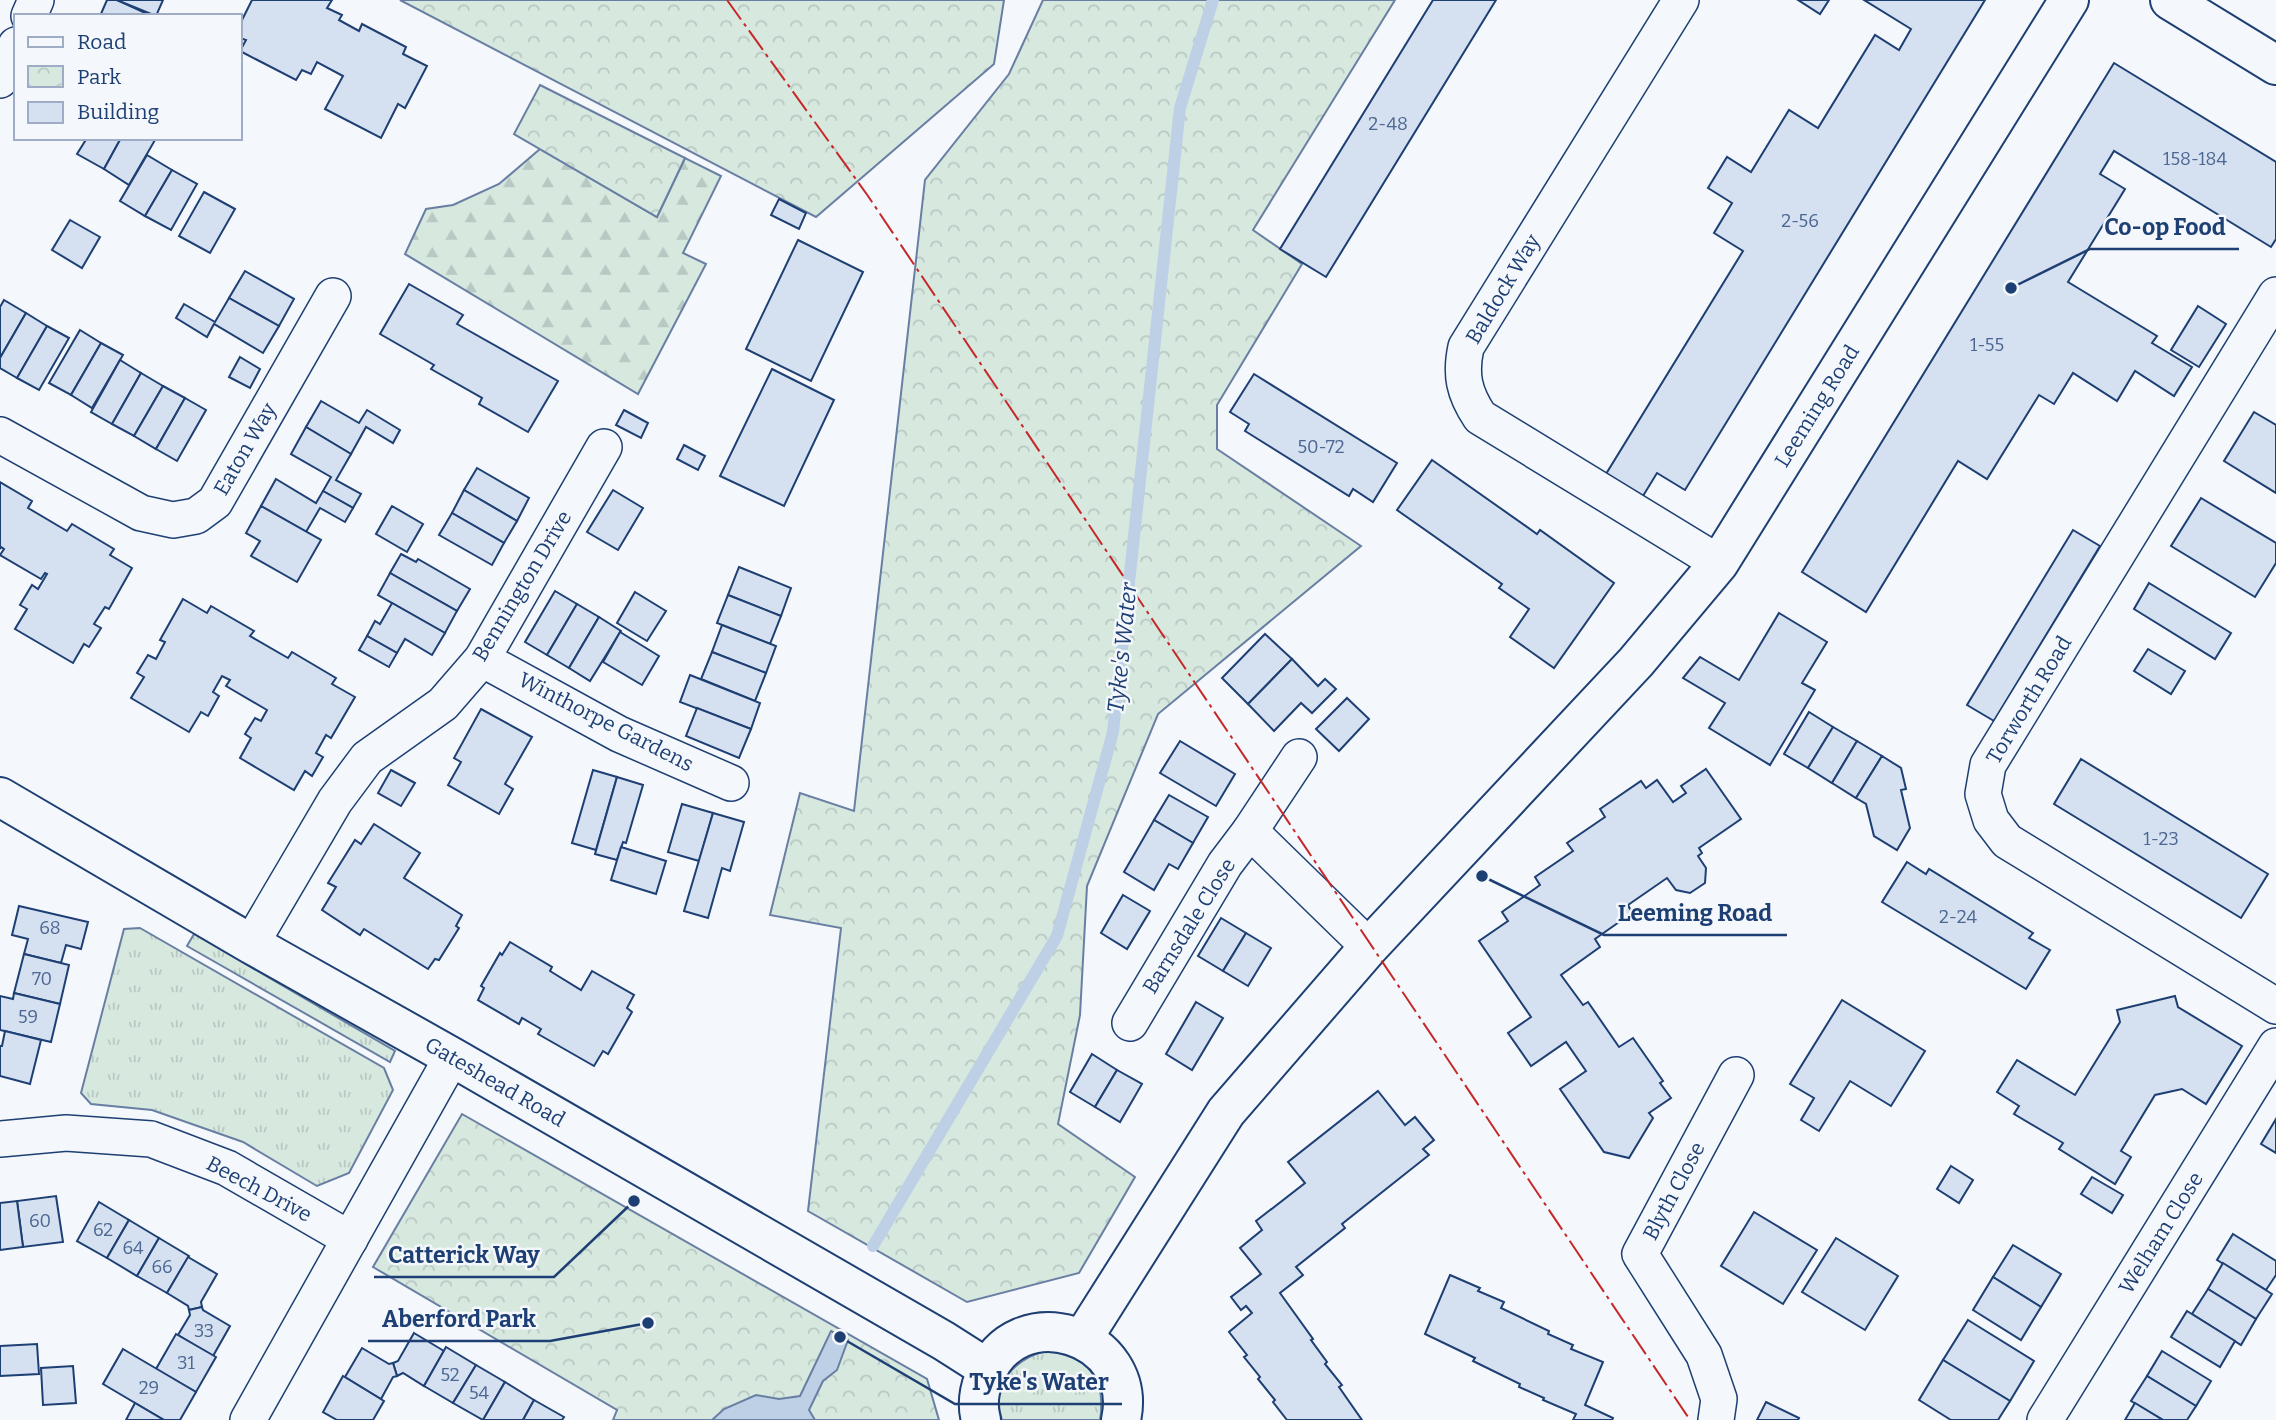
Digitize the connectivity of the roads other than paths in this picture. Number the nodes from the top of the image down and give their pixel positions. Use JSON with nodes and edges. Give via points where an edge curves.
{"nodes":[{"id":1,"x":1681,"y":0,"type":"edge"},
{"id":2,"x":2069,"y":0,"type":"edge"},
{"id":3,"x":2170,"y":0,"type":"edge"},
{"id":4,"x":14,"y":49,"type":"edge"},
{"id":5,"x":2276,"y":65,"type":"edge"},
{"id":6,"x":0,"y":80,"type":"edge"},
{"id":7,"x":2276,"y":295,"type":"edge"},
{"id":8,"x":333,"y":296,"type":"dead end"},
{"id":9,"x":0,"y":435,"type":"edge"},
{"id":10,"x":604,"y":447,"type":"dead end"},
{"id":11,"x":1718,"y":563,"type":"junction"},
{"id":12,"x":482,"y":659,"type":"junction"},
{"id":13,"x":1299,"y":757,"type":"dead end"},
{"id":14,"x":731,"y":783,"type":"dead end"},
{"id":15,"x":0,"y":797,"type":"edge"},
{"id":16,"x":1250,"y":831,"type":"junction"},
{"id":17,"x":251,"y":944,"type":"junction"},
{"id":18,"x":1369,"y":947,"type":"junction"},
{"id":19,"x":2276,"y":1005,"type":"edge"},
{"id":20,"x":1130,"y":1023,"type":"dead end"},
{"id":21,"x":2276,"y":1046,"type":"edge"},
{"id":22,"x":453,"y":1057,"type":"junction"},
{"id":23,"x":1736,"y":1075,"type":"dead end"},
{"id":24,"x":0,"y":1139,"type":"edge"},
{"id":25,"x":350,"y":1239,"type":"junction"},
{"id":26,"x":1083,"y":1338,"type":"junction"},
{"id":27,"x":988,"y":1369,"type":"junction"},
{"id":28,"x":248,"y":1420,"type":"edge"},
{"id":29,"x":981,"y":1420,"type":"edge"},
{"id":30,"x":1121,"y":1420,"type":"edge"},
{"id":31,"x":1716,"y":1420,"type":"edge"},
{"id":32,"x":2045,"y":1420,"type":"edge"}],
"edges":[{"from":1,"to":11,"type":"street","name":"Baldock Way","via":[[1466,347],[1463,384],[1480,417]]},
{"from":2,"to":11,"type":"street","name":"Leeming Road"},
{"from":3,"to":5,"type":"street"},
{"from":4,"to":6,"type":"street"},
{"from":7,"to":19,"type":"street","name":"Torworth Road","via":[[1988,765],[1983,794],[1991,820],[2007,841]]},
{"from":8,"to":9,"type":"street","name":"Eaton Way","via":[[215,502],[196,516],[173,520],[141,513]]},
{"from":10,"to":12,"type":"street","name":"Bennington Drive"},
{"from":11,"to":18,"type":"street","name":"Leeming Road","via":[[1636,662]]},
{"from":12,"to":14,"type":"street","name":"Winthorpe Gardens","via":[[619,734]]},
{"from":12,"to":17,"type":"street","name":"Bennington Drive","via":[[443,704],[367,758],[335,801]]},
{"from":13,"to":16,"type":"street","name":"Barnsdale Close"},
{"from":15,"to":17,"type":"street","name":"Gateshead Road"},
{"from":16,"to":18,"type":"street"},
{"from":16,"to":20,"type":"street","name":"Barnsdale Close","via":[[1225,864]]},
{"from":17,"to":22,"type":"street","name":"Gateshead Road"},
{"from":18,"to":26,"type":"street","name":"Leeming Road","via":[[1226,1112]]},
{"from":21,"to":32,"type":"street","name":"Welham Close"},
{"from":22,"to":25,"type":"street"},
{"from":22,"to":27,"type":"street","name":"Gateshead Road"},
{"from":23,"to":31,"type":"street","name":"Blyth Close","via":[[1640,1254],[1704,1355],[1719,1399]]},
{"from":24,"to":25,"type":"street","name":"Beech Drive","via":[[66,1133],[151,1139],[227,1168]]},
{"from":25,"to":28,"type":"street"},
{"from":26,"to":27,"type":"street","via":[[1040,1332],[1018,1339],[1000,1352]]},
{"from":26,"to":30,"type":"street","via":[[1102,1352],[1116,1371],[1123,1394]]},
{"from":27,"to":29,"type":"street","via":[[980,1390]]}]}
